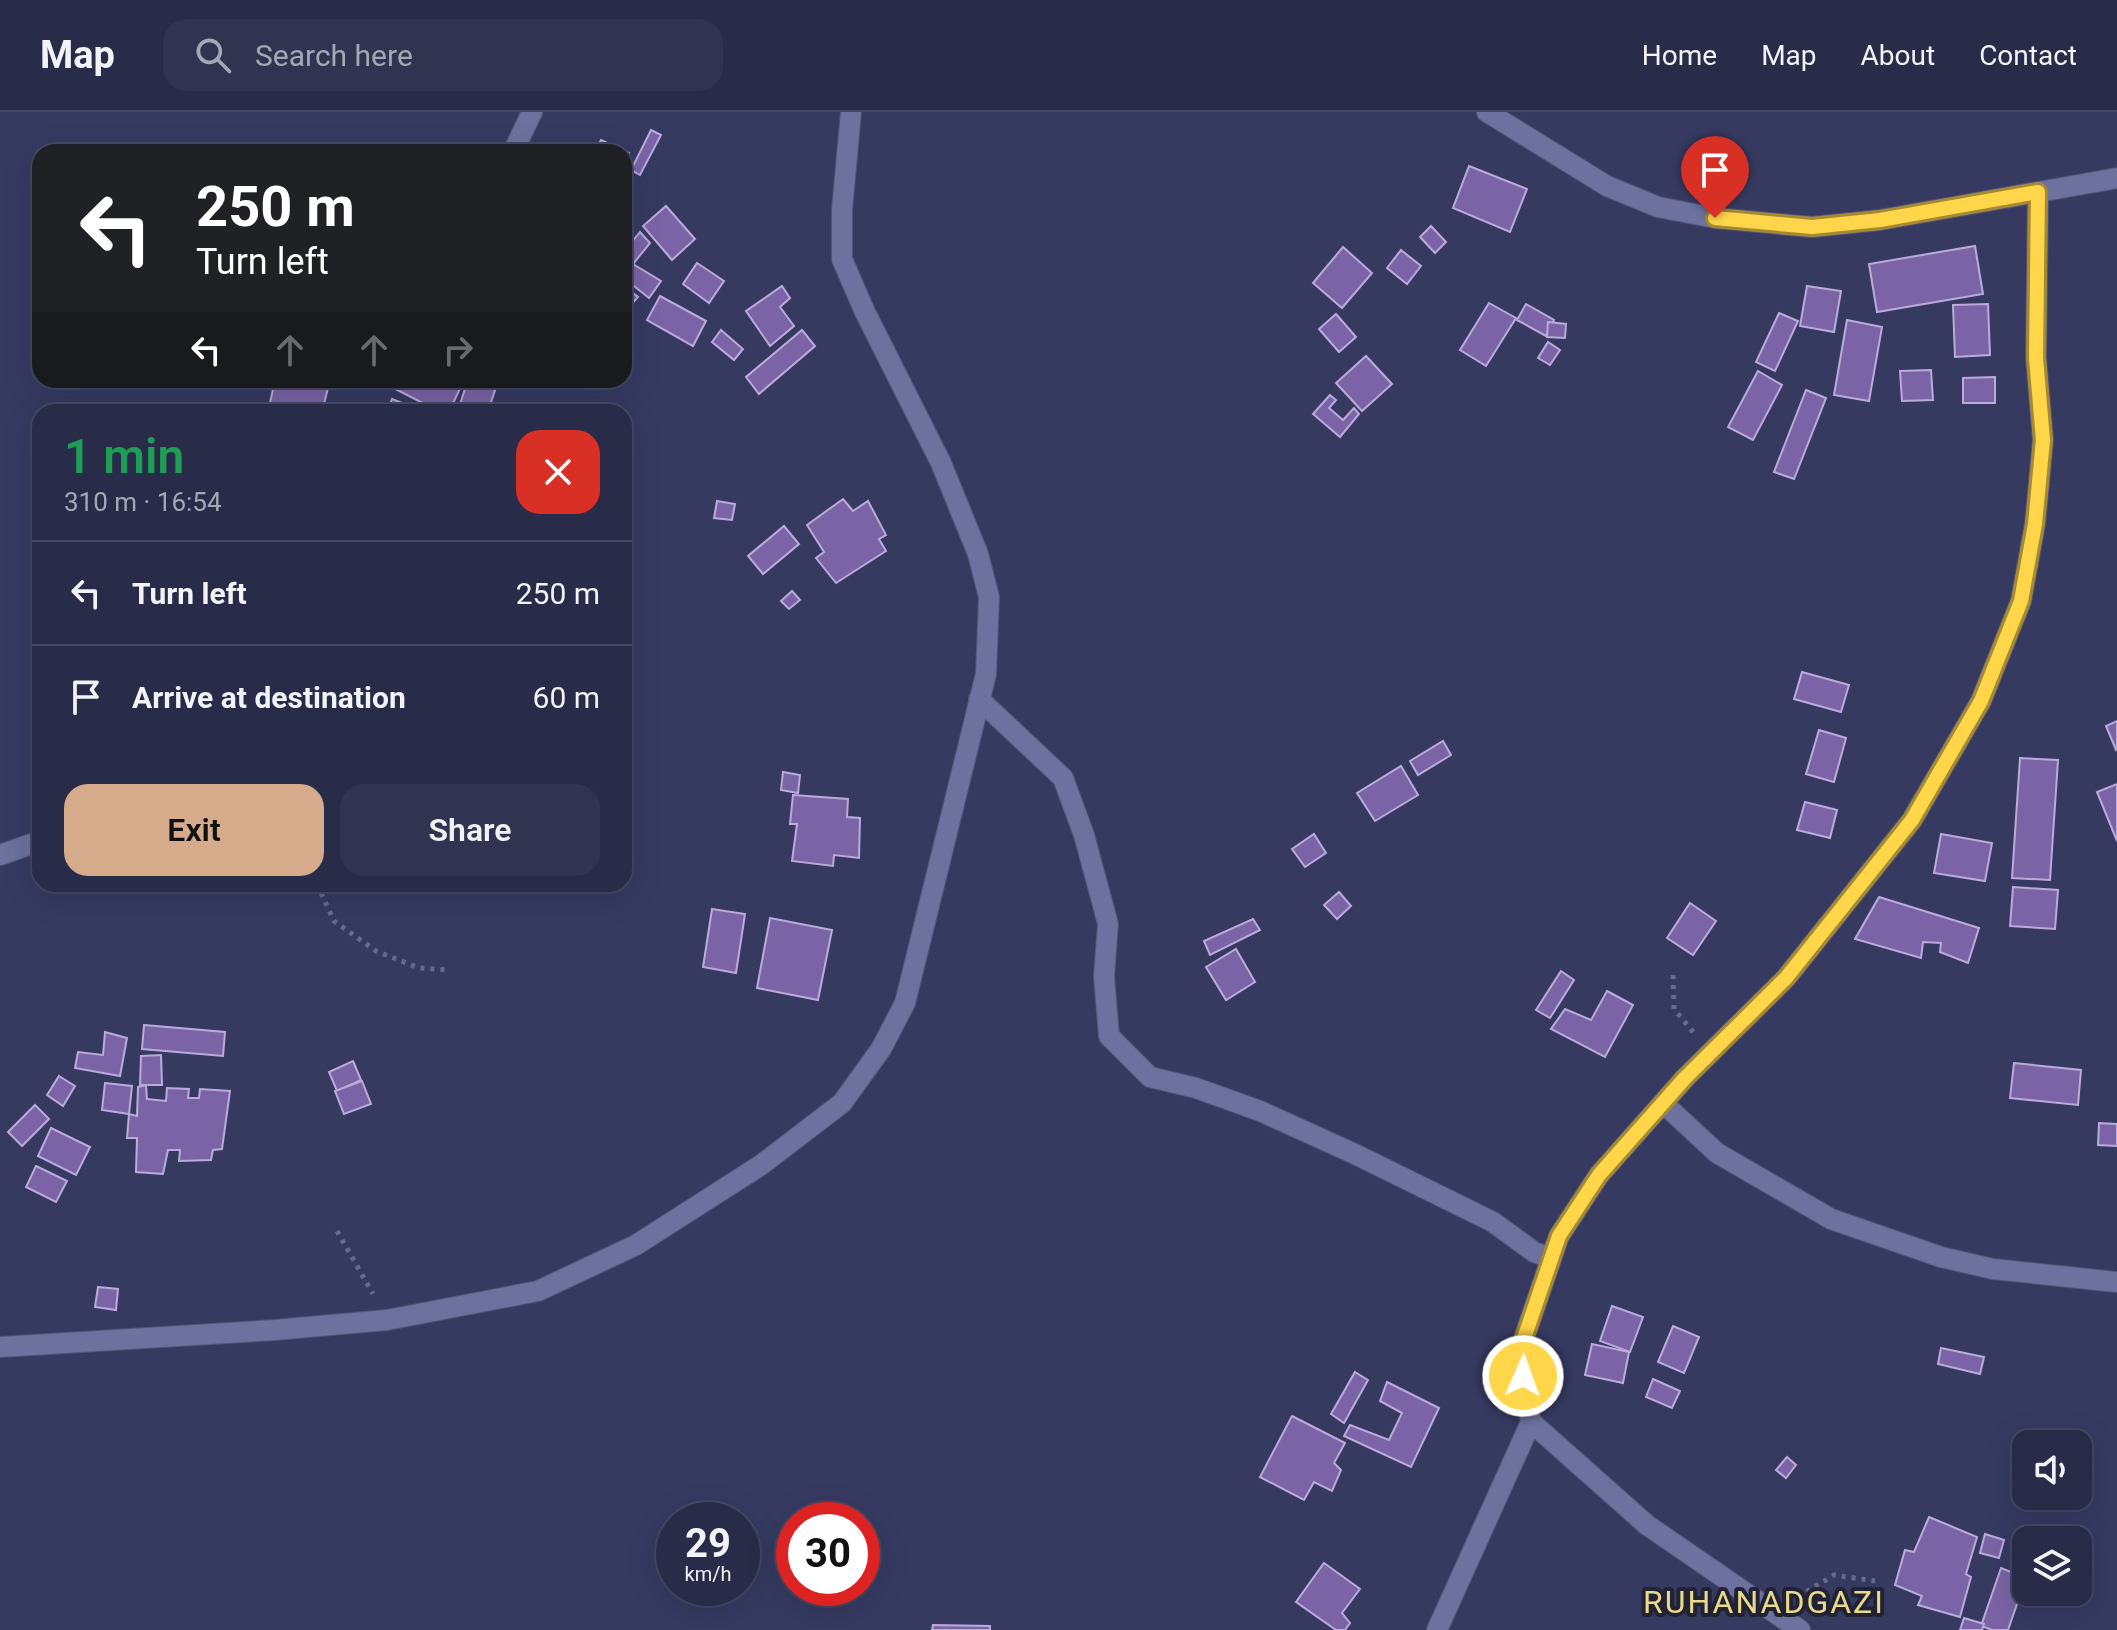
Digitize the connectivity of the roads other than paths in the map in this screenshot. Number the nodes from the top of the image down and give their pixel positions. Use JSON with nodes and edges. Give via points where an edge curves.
{"nodes":[{"id":1,"x":532,"y":112,"type":"edge"},
{"id":2,"x":851,"y":112,"type":"edge"},
{"id":3,"x":1487,"y":112,"type":"edge"},
{"id":4,"x":517,"y":144,"type":"edge"},
{"id":5,"x":2117,"y":178,"type":"edge"},
{"id":6,"x":2038,"y":192,"type":"junction"},
{"id":7,"x":979,"y":699,"type":"junction"},
{"id":8,"x":32,"y":844,"type":"edge"},
{"id":9,"x":0,"y":855,"type":"edge"},
{"id":10,"x":1663,"y":1103,"type":"junction"},
{"id":11,"x":1551,"y":1258,"type":"junction"},
{"id":12,"x":2117,"y":1282,"type":"edge"},
{"id":13,"x":0,"y":1347,"type":"edge"},
{"id":14,"x":1531,"y":1422,"type":"junction"},
{"id":15,"x":1437,"y":1630,"type":"edge"},
{"id":16,"x":1800,"y":1630,"type":"edge"}],
"edges":[{"from":1,"to":4,"type":"street"},
{"from":2,"to":7,"type":"street","via":[[842,259],[941,463],[978,554],[989,597],[986,674]]},
{"from":3,"to":6,"type":"street","via":[[1607,186],[1658,207],[1715,218],[1812,227]]},
{"from":5,"to":6,"type":"street"},
{"from":6,"to":10,"type":"street","via":[[2036,358],[2043,440],[2035,524],[2021,601],[1981,701],[1912,820],[1786,978]]},
{"from":7,"to":11,"type":"street","via":[[1063,778],[1108,924],[1104,976],[1109,1036],[1150,1077],[1221,1097],[1357,1155],[1468,1208]]},
{"from":7,"to":13,"type":"street","via":[[905,1003],[881,1049],[842,1103],[761,1165],[636,1245],[538,1291],[387,1320]]},
{"from":8,"to":9,"type":"street"},
{"from":10,"to":11,"type":"street","via":[[1599,1175],[1559,1236]]},
{"from":10,"to":12,"type":"street","via":[[1717,1153],[1831,1219],[1993,1269]]},
{"from":11,"to":14,"type":"street","via":[[1519,1353]]},
{"from":14,"to":15,"type":"street"},
{"from":14,"to":16,"type":"street","via":[[1647,1525]]}]}
